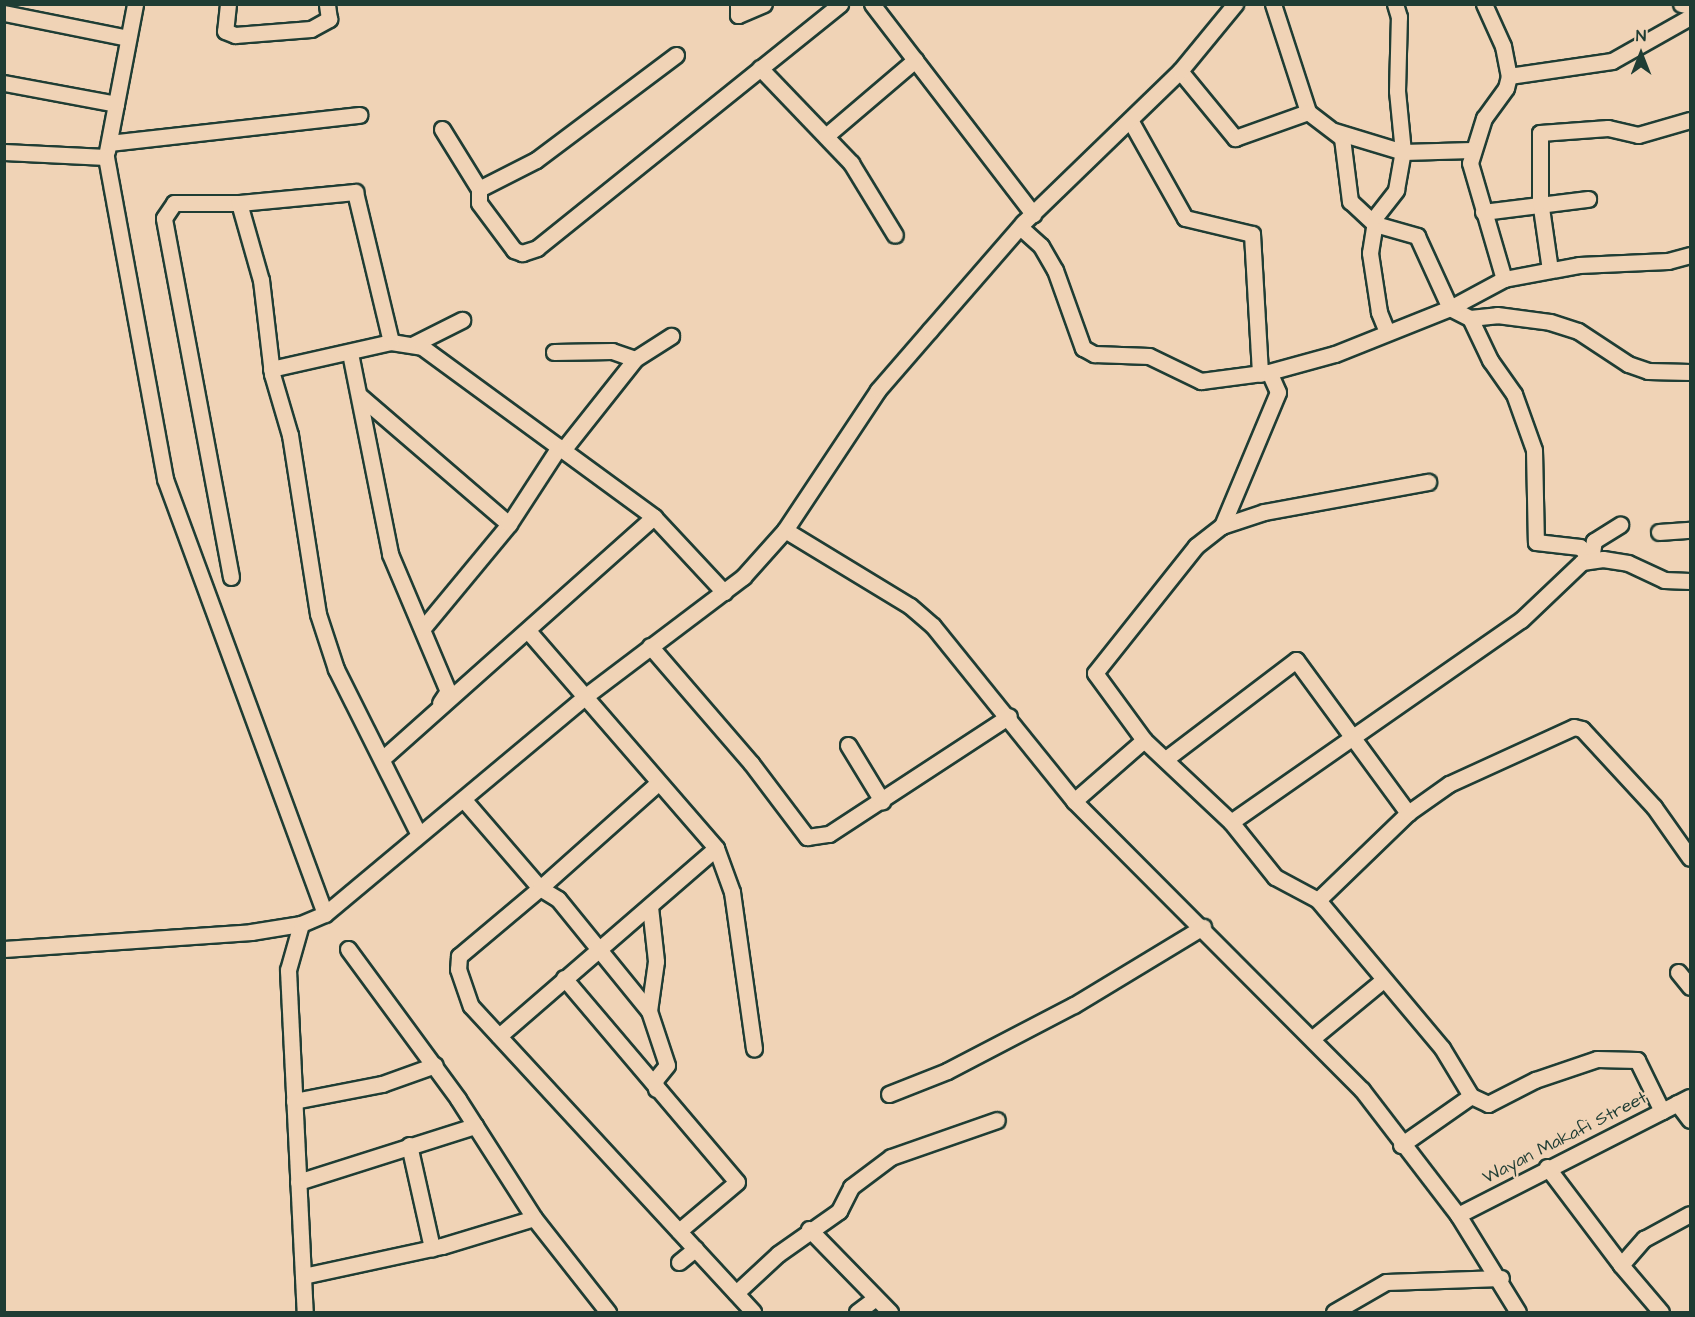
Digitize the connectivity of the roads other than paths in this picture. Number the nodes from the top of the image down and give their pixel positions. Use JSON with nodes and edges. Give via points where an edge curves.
{"nodes":[{"id":1,"x":135,"y":4,"type":"edge"},
{"id":2,"x":228,"y":4,"type":"edge"},
{"id":3,"x":327,"y":4,"type":"edge"},
{"id":4,"x":738,"y":4,"type":"edge"},
{"id":5,"x":764,"y":4,"type":"edge"},
{"id":6,"x":840,"y":4,"type":"edge"},
{"id":7,"x":872,"y":4,"type":"edge"},
{"id":8,"x":1235,"y":4,"type":"edge"},
{"id":9,"x":1273,"y":4,"type":"edge"},
{"id":10,"x":1395,"y":4,"type":"edge"},
{"id":11,"x":1484,"y":4,"type":"edge"},
{"id":12,"x":1682,"y":4,"type":"edge"},
{"id":13,"x":1690,"y":6,"type":"edge"},
{"id":14,"x":4,"y":13,"type":"edge"},
{"id":15,"x":1690,"y":17,"type":"edge"},
{"id":16,"x":128,"y":38,"type":"junction"},
{"id":17,"x":676,"y":56,"type":"dead end"},
{"id":18,"x":915,"y":60,"type":"junction"},
{"id":19,"x":760,"y":68,"type":"junction"},
{"id":20,"x":1180,"y":71,"type":"junction"},
{"id":21,"x":1509,"y":76,"type":"junction"},
{"id":22,"x":4,"y":83,"type":"edge"},
{"id":23,"x":116,"y":104,"type":"junction"},
{"id":24,"x":1308,"y":112,"type":"junction"},
{"id":25,"x":359,"y":115,"type":"dead end"},
{"id":26,"x":1130,"y":120,"type":"junction"},
{"id":27,"x":1690,"y":120,"type":"edge"},
{"id":28,"x":442,"y":129,"type":"dead end"},
{"id":29,"x":1328,"y":130,"type":"junction"},
{"id":30,"x":827,"y":135,"type":"junction"},
{"id":31,"x":107,"y":150,"type":"junction"},
{"id":32,"x":1472,"y":150,"type":"junction"},
{"id":33,"x":4,"y":152,"type":"edge"},
{"id":34,"x":1403,"y":152,"type":"junction"},
{"id":35,"x":479,"y":189,"type":"junction"},
{"id":36,"x":1588,"y":199,"type":"dead end"},
{"id":37,"x":1540,"y":201,"type":"junction"},
{"id":38,"x":239,"y":203,"type":"junction"},
{"id":39,"x":1483,"y":212,"type":"junction"},
{"id":40,"x":1033,"y":214,"type":"junction"},
{"id":41,"x":1375,"y":224,"type":"junction"},
{"id":42,"x":1020,"y":227,"type":"junction"},
{"id":43,"x":895,"y":235,"type":"dead end"},
{"id":44,"x":1690,"y":259,"type":"edge"},
{"id":45,"x":1550,"y":270,"type":"junction"},
{"id":46,"x":1504,"y":279,"type":"junction"},
{"id":47,"x":1450,"y":308,"type":"junction"},
{"id":48,"x":1470,"y":318,"type":"junction"},
{"id":49,"x":462,"y":320,"type":"dead end"},
{"id":50,"x":1387,"y":332,"type":"junction"},
{"id":51,"x":671,"y":336,"type":"dead end"},
{"id":52,"x":391,"y":342,"type":"junction"},
{"id":53,"x":414,"y":344,"type":"junction"},
{"id":54,"x":554,"y":352,"type":"dead end"},
{"id":55,"x":350,"y":353,"type":"junction"},
{"id":56,"x":635,"y":359,"type":"junction"},
{"id":57,"x":271,"y":369,"type":"junction"},
{"id":58,"x":1690,"y":372,"type":"edge"},
{"id":59,"x":1264,"y":373,"type":"junction"},
{"id":60,"x":360,"y":396,"type":"junction"},
{"id":61,"x":561,"y":449,"type":"junction"},
{"id":62,"x":1428,"y":482,"type":"dead end"},
{"id":63,"x":654,"y":517,"type":"junction"},
{"id":64,"x":509,"y":524,"type":"junction"},
{"id":65,"x":1620,"y":525,"type":"dead end"},
{"id":66,"x":1222,"y":526,"type":"junction"},
{"id":67,"x":785,"y":530,"type":"junction"},
{"id":68,"x":1690,"y":530,"type":"edge"},
{"id":69,"x":1659,"y":532,"type":"dead end"},
{"id":70,"x":1591,"y":560,"type":"junction"},
{"id":71,"x":231,"y":577,"type":"dead end"},
{"id":72,"x":1690,"y":581,"type":"edge"},
{"id":73,"x":724,"y":592,"type":"junction"},
{"id":74,"x":423,"y":628,"type":"junction"},
{"id":75,"x":529,"y":632,"type":"junction"},
{"id":76,"x":650,"y":646,"type":"junction"},
{"id":77,"x":583,"y":698,"type":"junction"},
{"id":78,"x":440,"y":703,"type":"junction"},
{"id":79,"x":1009,"y":716,"type":"junction"},
{"id":80,"x":1353,"y":739,"type":"junction"},
{"id":81,"x":1144,"y":740,"type":"junction"},
{"id":82,"x":848,"y":745,"type":"dead end"},
{"id":83,"x":1167,"y":758,"type":"junction"},
{"id":84,"x":382,"y":759,"type":"junction"},
{"id":85,"x":658,"y":783,"type":"junction"},
{"id":86,"x":464,"y":800,"type":"junction"},
{"id":87,"x":882,"y":801,"type":"junction"},
{"id":88,"x":1074,"y":801,"type":"junction"},
{"id":89,"x":1408,"y":813,"type":"junction"},
{"id":90,"x":1231,"y":822,"type":"junction"},
{"id":91,"x":418,"y":833,"type":"junction"},
{"id":92,"x":716,"y":848,"type":"junction"},
{"id":93,"x":1690,"y":858,"type":"edge"},
{"id":94,"x":540,"y":888,"type":"junction"},
{"id":95,"x":1318,"y":900,"type":"junction"},
{"id":96,"x":650,"y":907,"type":"junction"},
{"id":97,"x":325,"y":914,"type":"junction"},
{"id":98,"x":301,"y":924,"type":"junction"},
{"id":99,"x":1203,"y":927,"type":"junction"},
{"id":100,"x":4,"y":949,"type":"edge"},
{"id":101,"x":348,"y":949,"type":"dead end"},
{"id":102,"x":600,"y":949,"type":"junction"},
{"id":103,"x":1678,"y":972,"type":"dead end"},
{"id":104,"x":564,"y":978,"type":"junction"},
{"id":105,"x":1382,"y":981,"type":"junction"},
{"id":106,"x":1690,"y":987,"type":"edge"},
{"id":107,"x":650,"y":1011,"type":"junction"},
{"id":108,"x":499,"y":1036,"type":"junction"},
{"id":109,"x":1314,"y":1037,"type":"junction"},
{"id":110,"x":754,"y":1048,"type":"dead end"},
{"id":111,"x":435,"y":1065,"type":"junction"},
{"id":112,"x":656,"y":1089,"type":"junction"},
{"id":113,"x":889,"y":1094,"type":"dead end"},
{"id":114,"x":1471,"y":1096,"type":"junction"},
{"id":115,"x":1684,"y":1100,"type":"edge"},
{"id":116,"x":294,"y":1101,"type":"junction"},
{"id":117,"x":1662,"y":1111,"type":"junction"},
{"id":118,"x":997,"y":1120,"type":"dead end"},
{"id":119,"x":1690,"y":1120,"type":"edge"},
{"id":120,"x":475,"y":1126,"type":"junction"},
{"id":121,"x":409,"y":1145,"type":"junction"},
{"id":122,"x":1401,"y":1145,"type":"junction"},
{"id":123,"x":1547,"y":1167,"type":"junction"},
{"id":124,"x":298,"y":1182,"type":"junction"},
{"id":125,"x":1690,"y":1214,"type":"edge"},
{"id":126,"x":1458,"y":1215,"type":"junction"},
{"id":127,"x":534,"y":1218,"type":"junction"},
{"id":128,"x":809,"y":1229,"type":"junction"},
{"id":129,"x":679,"y":1231,"type":"junction"},
{"id":130,"x":432,"y":1248,"type":"junction"},
{"id":131,"x":695,"y":1249,"type":"junction"},
{"id":132,"x":679,"y":1262,"type":"dead end"},
{"id":133,"x":1621,"y":1265,"type":"junction"},
{"id":134,"x":303,"y":1276,"type":"junction"},
{"id":135,"x":1501,"y":1278,"type":"junction"},
{"id":136,"x":736,"y":1293,"type":"junction"},
{"id":137,"x":873,"y":1300,"type":"junction"},
{"id":138,"x":305,"y":1312,"type":"edge"},
{"id":139,"x":608,"y":1312,"type":"edge"},
{"id":140,"x":753,"y":1312,"type":"edge"},
{"id":141,"x":857,"y":1312,"type":"edge"},
{"id":142,"x":890,"y":1312,"type":"edge"},
{"id":143,"x":1334,"y":1312,"type":"edge"},
{"id":144,"x":1518,"y":1312,"type":"edge"},
{"id":145,"x":1661,"y":1312,"type":"edge"}],
"edges":[{"from":1,"to":16,"type":"street"},
{"from":2,"to":3,"type":"street","via":[[225,31],[235,35],[311,29],[329,19]]},
{"from":4,"to":5,"type":"street","via":[[738,15]]},
{"from":6,"to":19,"type":"street"},
{"from":7,"to":18,"type":"street"},
{"from":8,"to":20,"type":"street"},
{"from":9,"to":24,"type":"street"},
{"from":10,"to":34,"type":"street","via":[[1399,17],[1397,91]]},
{"from":11,"to":21,"type":"street","via":[[1503,46]]},
{"from":12,"to":13,"type":"street"},
{"from":14,"to":16,"type":"street"},
{"from":15,"to":21,"type":"street","via":[[1612,61]]},
{"from":16,"to":23,"type":"street"},
{"from":17,"to":35,"type":"street","via":[[536,160]]},
{"from":18,"to":30,"type":"street"},
{"from":18,"to":40,"type":"street"},
{"from":19,"to":30,"type":"street"},
{"from":19,"to":35,"type":"street","via":[[537,248],[522,253],[514,250],[479,203]]},
{"from":20,"to":24,"type":"street","via":[[1235,138]]},
{"from":20,"to":26,"type":"street"},
{"from":21,"to":32,"type":"street","via":[[1506,88],[1484,118]]},
{"from":22,"to":23,"type":"street"},
{"from":23,"to":31,"type":"street"},
{"from":24,"to":29,"type":"street"},
{"from":25,"to":31,"type":"street"},
{"from":26,"to":40,"type":"street"},
{"from":26,"to":59,"type":"street","via":[[1185,218],[1252,234]]},
{"from":27,"to":37,"type":"street","via":[[1638,135],[1608,128],[1540,133]]},
{"from":28,"to":35,"type":"street"},
{"from":29,"to":34,"type":"street"},
{"from":29,"to":41,"type":"street","via":[[1342,138],[1350,201]]},
{"from":30,"to":43,"type":"street","via":[[851,163]]},
{"from":31,"to":33,"type":"street"},
{"from":31,"to":97,"type":"street","via":[[165,479]]},
{"from":32,"to":34,"type":"street"},
{"from":32,"to":39,"type":"street","via":[[1470,163]]},
{"from":34,"to":41,"type":"street","via":[[1396,189]]},
{"from":36,"to":37,"type":"street"},
{"from":37,"to":39,"type":"street"},
{"from":37,"to":45,"type":"street"},
{"from":38,"to":52,"type":"street","via":[[355,192]]},
{"from":38,"to":57,"type":"street","via":[[261,280]]},
{"from":38,"to":71,"type":"street","via":[[174,203],[164,218]]},
{"from":39,"to":46,"type":"street"},
{"from":40,"to":42,"type":"street"},
{"from":41,"to":47,"type":"street","via":[[1417,236]]},
{"from":41,"to":50,"type":"street","via":[[1372,278]]},
{"from":42,"to":59,"type":"street","via":[[1041,246],[1055,270],[1083,348],[1094,354],[1149,357],[1201,381]]},
{"from":42,"to":67,"type":"street","via":[[878,390]]},
{"from":44,"to":45,"type":"street"},
{"from":45,"to":46,"type":"street"},
{"from":46,"to":47,"type":"street"},
{"from":47,"to":48,"type":"street"},
{"from":47,"to":50,"type":"street"},
{"from":48,"to":58,"type":"street","via":[[1497,315],[1550,322],[1578,331],[1628,364],[1648,371]]},
{"from":48,"to":70,"type":"street","via":[[1490,360],[1514,394],[1534,450],[1536,542],[1580,547]]},
{"from":49,"to":53,"type":"street"},
{"from":50,"to":59,"type":"street","via":[[1335,354]]},
{"from":51,"to":56,"type":"street"},
{"from":52,"to":53,"type":"street"},
{"from":52,"to":55,"type":"street"},
{"from":53,"to":61,"type":"street"},
{"from":54,"to":56,"type":"street","via":[[612,351]]},
{"from":55,"to":57,"type":"street"},
{"from":55,"to":60,"type":"street"},
{"from":56,"to":61,"type":"street"},
{"from":57,"to":84,"type":"street","via":[[290,435],[318,614],[336,669]]},
{"from":59,"to":66,"type":"street","via":[[1278,392]]},
{"from":60,"to":64,"type":"street"},
{"from":60,"to":74,"type":"street","via":[[390,554]]},
{"from":61,"to":63,"type":"street"},
{"from":61,"to":64,"type":"street"},
{"from":62,"to":66,"type":"street","via":[[1275,509]]},
{"from":63,"to":73,"type":"street"},
{"from":63,"to":75,"type":"street"},
{"from":64,"to":74,"type":"street"},
{"from":65,"to":70,"type":"street","via":[[1594,541]]},
{"from":66,"to":81,"type":"street","via":[[1196,546],[1097,668],[1099,684]]},
{"from":67,"to":73,"type":"street"},
{"from":67,"to":79,"type":"street","via":[[910,606]]},
{"from":68,"to":69,"type":"street"},
{"from":70,"to":72,"type":"street","via":[[1628,563],[1664,580]]},
{"from":70,"to":80,"type":"street","via":[[1521,621]]},
{"from":73,"to":76,"type":"street"},
{"from":74,"to":78,"type":"street","via":[[448,691]]},
{"from":75,"to":77,"type":"street"},
{"from":75,"to":78,"type":"street"},
{"from":76,"to":77,"type":"street"},
{"from":76,"to":87,"type":"street","via":[[751,763],[807,837],[829,834]]},
{"from":77,"to":85,"type":"street"},
{"from":77,"to":86,"type":"street"},
{"from":78,"to":84,"type":"street"},
{"from":79,"to":87,"type":"street"},
{"from":79,"to":88,"type":"street"},
{"from":80,"to":83,"type":"street","via":[[1296,660]]},
{"from":80,"to":89,"type":"street"},
{"from":80,"to":90,"type":"street"},
{"from":81,"to":83,"type":"street"},
{"from":81,"to":88,"type":"street"},
{"from":82,"to":87,"type":"street"},
{"from":83,"to":90,"type":"street"},
{"from":84,"to":91,"type":"street"},
{"from":85,"to":92,"type":"street"},
{"from":85,"to":94,"type":"street"},
{"from":86,"to":91,"type":"street"},
{"from":86,"to":94,"type":"street"},
{"from":88,"to":99,"type":"street"},
{"from":89,"to":93,"type":"street","via":[[1462,776],[1574,727],[1582,729],[1654,807]]},
{"from":89,"to":95,"type":"street"},
{"from":90,"to":95,"type":"street","via":[[1275,877]]},
{"from":91,"to":97,"type":"street"},
{"from":92,"to":96,"type":"street"},
{"from":92,"to":110,"type":"street","via":[[732,892]]},
{"from":94,"to":102,"type":"street","via":[[558,899]]},
{"from":94,"to":108,"type":"street","via":[[459,956],[458,969],[471,1006]]},
{"from":95,"to":105,"type":"street"},
{"from":96,"to":102,"type":"street"},
{"from":96,"to":107,"type":"street","via":[[656,961]]},
{"from":97,"to":98,"type":"street"},
{"from":98,"to":100,"type":"street","via":[[111,944]]},
{"from":98,"to":116,"type":"street","via":[[288,970]]},
{"from":99,"to":109,"type":"street"},
{"from":99,"to":113,"type":"street","via":[[1074,1005],[946,1071]]},
{"from":101,"to":111,"type":"street"},
{"from":102,"to":104,"type":"street"},
{"from":102,"to":107,"type":"street"},
{"from":103,"to":106,"type":"street"},
{"from":104,"to":108,"type":"street"},
{"from":104,"to":112,"type":"street"},
{"from":105,"to":109,"type":"street"},
{"from":105,"to":114,"type":"street","via":[[1442,1048]]},
{"from":107,"to":112,"type":"street","via":[[667,1065],[655,1080]]},
{"from":108,"to":129,"type":"street"},
{"from":109,"to":122,"type":"street","via":[[1362,1090]]},
{"from":111,"to":116,"type":"street","via":[[382,1084]]},
{"from":111,"to":120,"type":"street"},
{"from":112,"to":129,"type":"street","via":[[737,1182]]},
{"from":114,"to":117,"type":"street","via":[[1488,1104],[1535,1080],[1597,1059],[1637,1060]]},
{"from":114,"to":122,"type":"street"},
{"from":115,"to":117,"type":"street","name":"Wayan Makafi Street"},
{"from":115,"to":119,"type":"street"},
{"from":116,"to":124,"type":"street"},
{"from":117,"to":123,"type":"street","name":"Wayan Makafi Street"},
{"from":118,"to":128,"type":"street","via":[[891,1156],[851,1187],[839,1211]]},
{"from":120,"to":121,"type":"street"},
{"from":120,"to":127,"type":"street"},
{"from":121,"to":124,"type":"street"},
{"from":121,"to":130,"type":"street"},
{"from":122,"to":126,"type":"street"},
{"from":123,"to":126,"type":"street","name":"Wayan Makafi Street"},
{"from":123,"to":133,"type":"street"},
{"from":124,"to":134,"type":"street"},
{"from":125,"to":133,"type":"street","via":[[1644,1239]]},
{"from":126,"to":135,"type":"street"},
{"from":127,"to":130,"type":"street"},
{"from":127,"to":139,"type":"street"},
{"from":128,"to":136,"type":"street"},
{"from":128,"to":137,"type":"street"},
{"from":129,"to":131,"type":"street"},
{"from":130,"to":134,"type":"street"},
{"from":131,"to":132,"type":"street"},
{"from":131,"to":136,"type":"street"},
{"from":133,"to":145,"type":"street"},
{"from":134,"to":138,"type":"street"},
{"from":135,"to":143,"type":"street","via":[[1386,1282]]},
{"from":135,"to":144,"type":"street"},
{"from":136,"to":140,"type":"street"},
{"from":137,"to":141,"type":"street"},
{"from":137,"to":142,"type":"street"}]}
